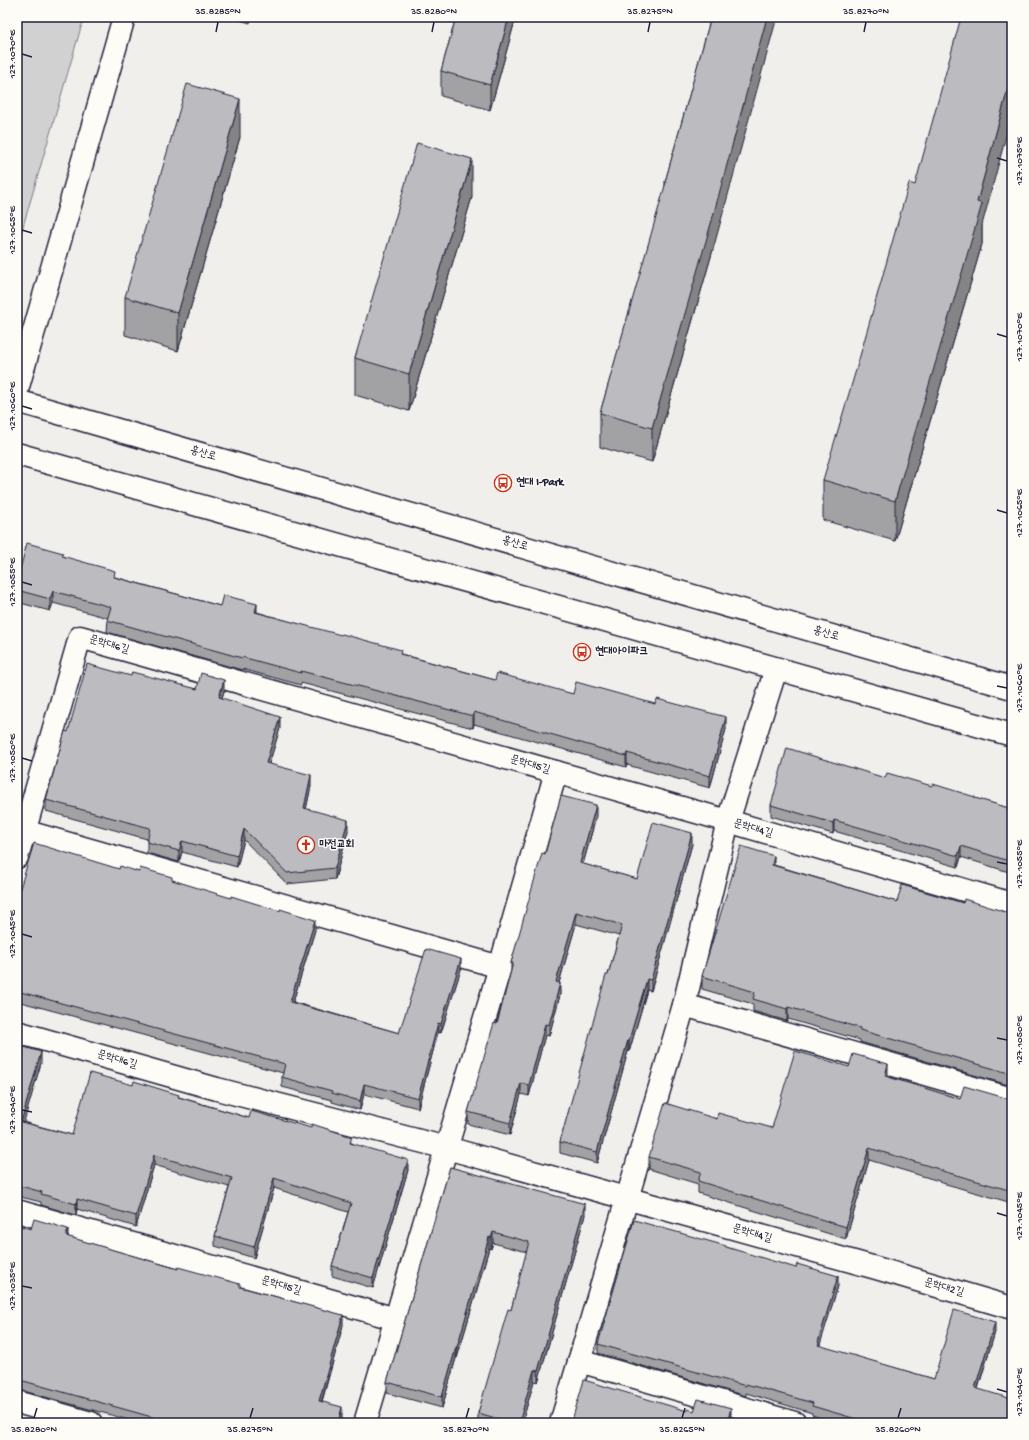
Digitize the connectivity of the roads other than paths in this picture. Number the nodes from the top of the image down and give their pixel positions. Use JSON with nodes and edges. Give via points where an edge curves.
{"nodes":[{"id":1,"x":124,"y":17,"type":"edge"},
{"id":2,"x":17,"y":390,"type":"edge"},
{"id":3,"x":17,"y":401,"type":"edge"},
{"id":4,"x":17,"y":454,"type":"edge"},
{"id":5,"x":776,"y":669,"type":"junction"},
{"id":6,"x":1012,"y":688,"type":"edge"},
{"id":7,"x":309,"y":702,"type":"joint"},
{"id":8,"x":1012,"y":735,"type":"edge"},
{"id":9,"x":556,"y":772,"type":"junction"},
{"id":10,"x":728,"y":821,"type":"junction"},
{"id":11,"x":24,"y":831,"type":"junction"},
{"id":12,"x":17,"y":857,"type":"edge"},
{"id":13,"x":1012,"y":904,"type":"edge"},
{"id":14,"x":500,"y":967,"type":"junction"},
{"id":15,"x":684,"y":1005,"type":"junction"},
{"id":16,"x":17,"y":1032,"type":"edge"},
{"id":17,"x":1012,"y":1099,"type":"edge"},
{"id":18,"x":447,"y":1148,"type":"junction"},
{"id":19,"x":627,"y":1199,"type":"junction"},
{"id":20,"x":17,"y":1211,"type":"edge"},
{"id":21,"x":876,"y":1268,"type":"joint"},
{"id":22,"x":1012,"y":1308,"type":"edge"},
{"id":23,"x":396,"y":1319,"type":"junction"},
{"id":24,"x":579,"y":1361,"type":"junction"},
{"id":25,"x":17,"y":1402,"type":"edge"},
{"id":26,"x":91,"y":1423,"type":"edge"},
{"id":27,"x":365,"y":1423,"type":"edge"},
{"id":28,"x":561,"y":1423,"type":"edge"},
{"id":29,"x":794,"y":1423,"type":"edge"}],
"edges":[{"from":1,"to":2,"type":"street"},
{"from":3,"to":6,"type":"street","name":"홍산로"},
{"from":4,"to":5,"type":"street"},
{"from":5,"to":8,"type":"street"},
{"from":5,"to":10,"type":"street"},
{"from":7,"to":9,"type":"street","name":"문학대5길"},
{"from":7,"to":11,"type":"street","name":"문학대6길","via":[[80,636]]},
{"from":9,"to":10,"type":"street"},
{"from":9,"to":14,"type":"street","name":"문학대5길"},
{"from":10,"to":13,"type":"street","name":"문학대4길"},
{"from":10,"to":15,"type":"street","name":"문학대4길"},
{"from":11,"to":12,"type":"street","name":"문학대6길"},
{"from":11,"to":14,"type":"street"},
{"from":14,"to":18,"type":"street","name":"문학대5길"},
{"from":15,"to":17,"type":"street"},
{"from":15,"to":19,"type":"street","name":"문학대4길"},
{"from":16,"to":18,"type":"street","name":"문학대6길","via":[[217,1089]]},
{"from":18,"to":19,"type":"street","name":"문학대4길"},
{"from":18,"to":23,"type":"street","name":"문학대5길"},
{"from":19,"to":21,"type":"street","name":"문학대4길"},
{"from":19,"to":24,"type":"street","name":"문학대4길"},
{"from":20,"to":23,"type":"street","name":"문학대5길"},
{"from":21,"to":22,"type":"street","name":"문학대2길"},
{"from":23,"to":27,"type":"street","name":"문학대5길"},
{"from":24,"to":28,"type":"street","name":"문학대4길"},
{"from":24,"to":29,"type":"street"},
{"from":25,"to":26,"type":"street"}]}
